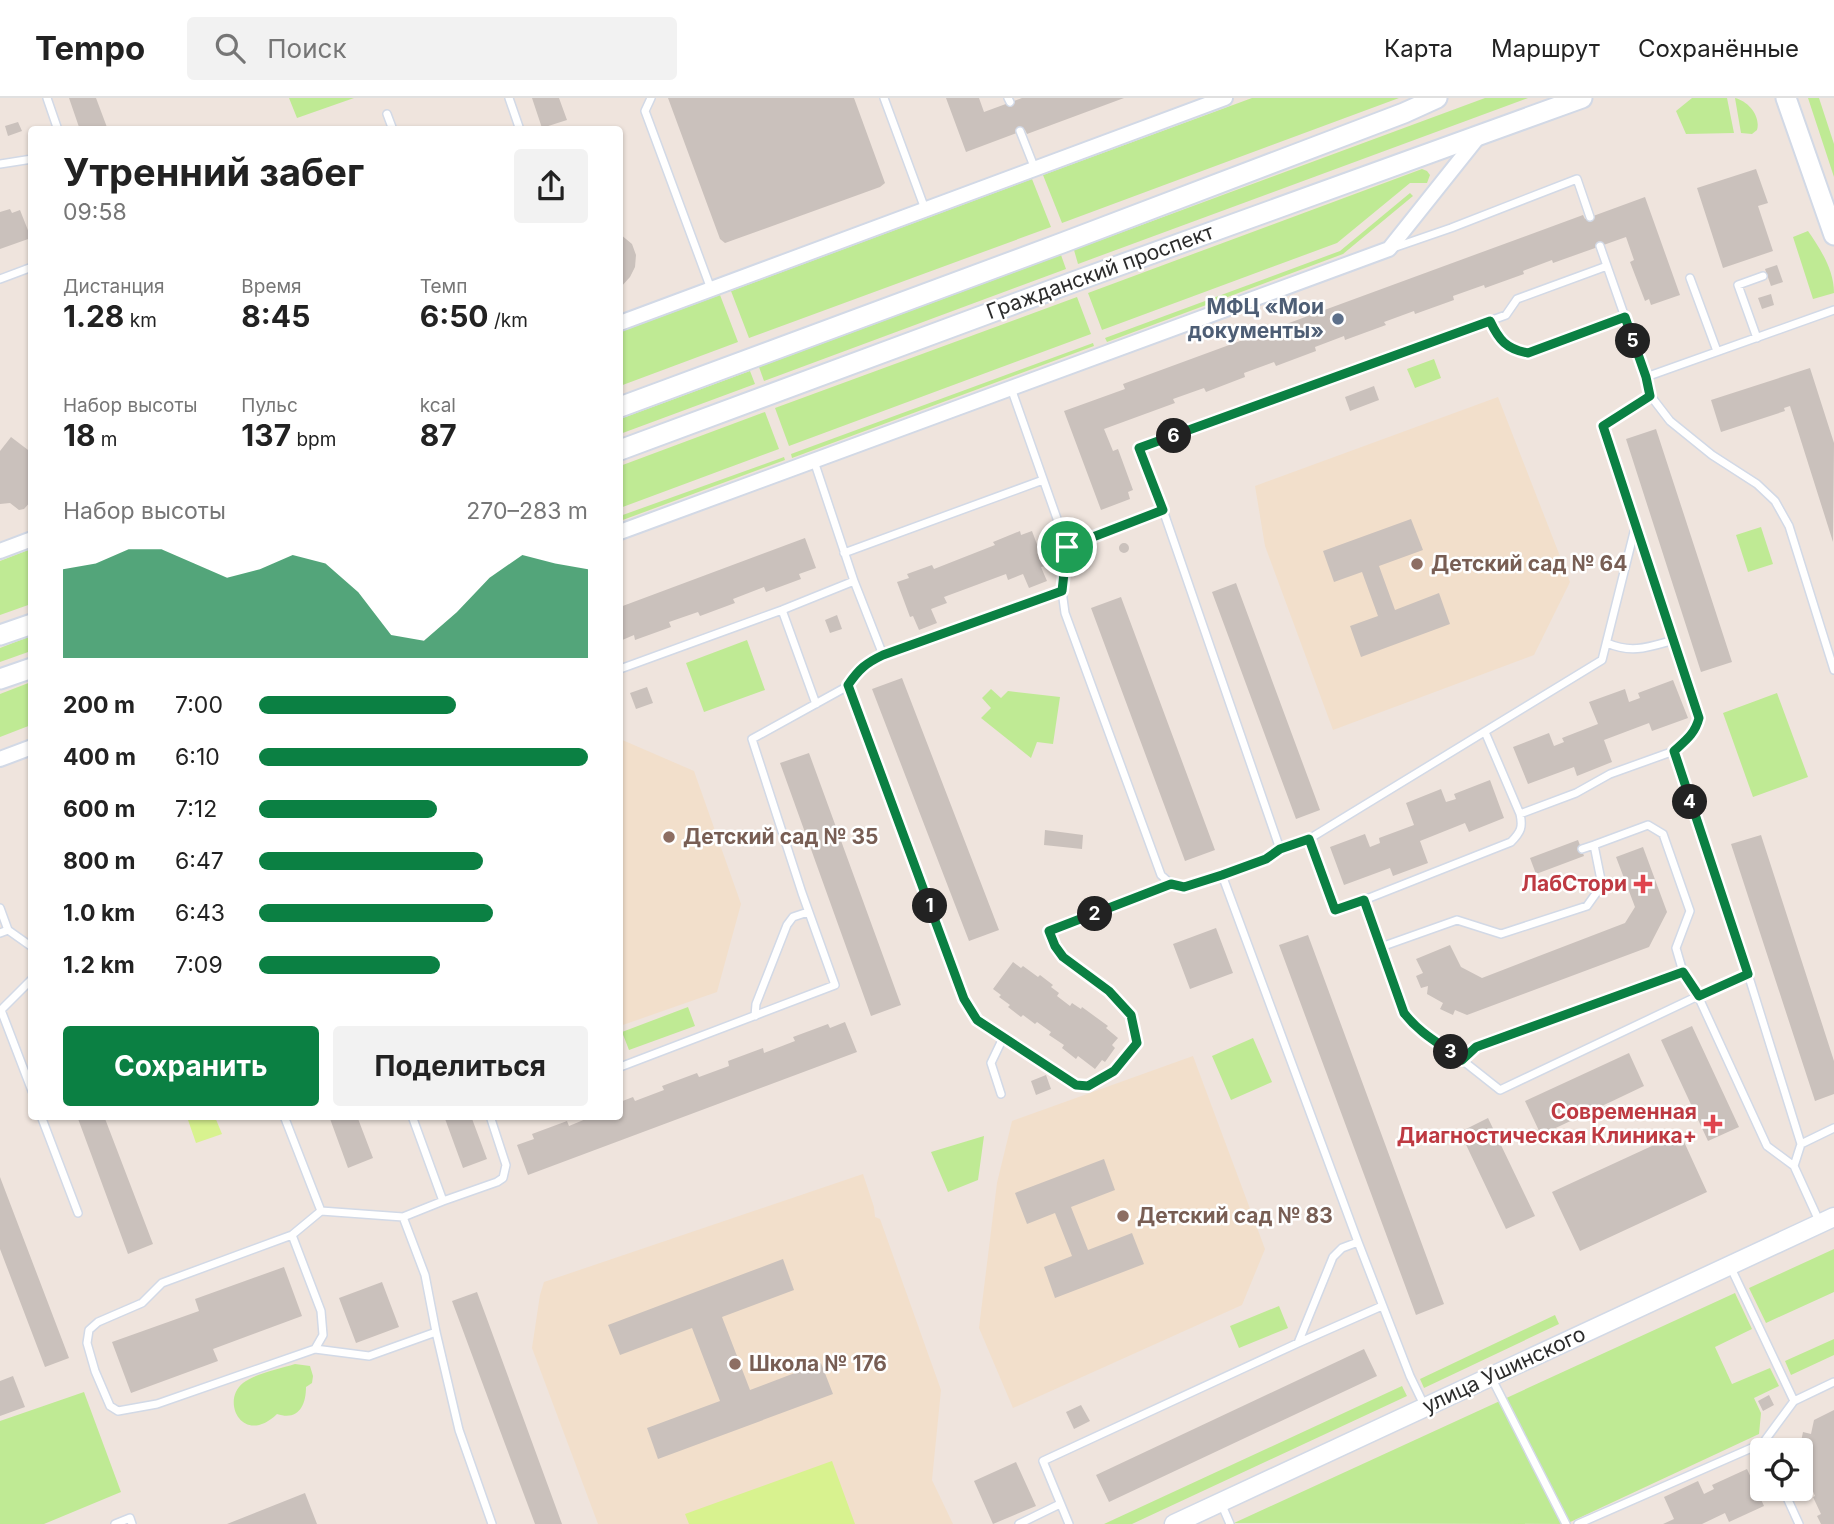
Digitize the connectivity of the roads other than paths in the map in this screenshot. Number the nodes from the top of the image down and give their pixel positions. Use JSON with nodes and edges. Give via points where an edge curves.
{"nodes":[{"id":1,"x":47,"y":98,"type":"edge"},
{"id":2,"x":509,"y":98,"type":"edge"},
{"id":3,"x":651,"y":98,"type":"edge"},
{"id":4,"x":884,"y":98,"type":"edge"},
{"id":5,"x":1225,"y":98,"type":"edge"},
{"id":6,"x":1437,"y":98,"type":"edge"},
{"id":7,"x":1582,"y":98,"type":"edge"},
{"id":8,"x":1786,"y":98,"type":"edge"},
{"id":9,"x":387,"y":114,"type":"dead end"},
{"id":10,"x":57,"y":126,"type":"edge"},
{"id":11,"x":392,"y":126,"type":"edge"},
{"id":12,"x":519,"y":126,"type":"edge"},
{"id":13,"x":1020,"y":131,"type":"dead end"},
{"id":14,"x":1481,"y":133,"type":"junction"},
{"id":15,"x":28,"y":159,"type":"edge"},
{"id":16,"x":1,"y":160,"type":"edge"},
{"id":17,"x":1035,"y":169,"type":"junction"},
{"id":18,"x":925,"y":210,"type":"junction"},
{"id":19,"x":1590,"y":217,"type":"dead end"},
{"id":20,"x":1834,"y":235,"type":"edge"},
{"id":21,"x":1600,"y":246,"type":"dead end"},
{"id":22,"x":1389,"y":249,"type":"junction"},
{"id":23,"x":1606,"y":266,"type":"junction"},
{"id":24,"x":28,"y":268,"type":"edge"},
{"id":25,"x":1763,"y":276,"type":"dead end"},
{"id":26,"x":1690,"y":278,"type":"dead end"},
{"id":27,"x":0,"y":279,"type":"edge"},
{"id":28,"x":710,"y":289,"type":"junction"},
{"id":29,"x":1834,"y":310,"type":"edge"},
{"id":30,"x":1625,"y":317,"type":"junction"},
{"id":31,"x":1490,"y":321,"type":"junction"},
{"id":32,"x":623,"y":322,"type":"edge"},
{"id":33,"x":1757,"y":338,"type":"junction"},
{"id":34,"x":1717,"y":351,"type":"junction"},
{"id":35,"x":1646,"y":377,"type":"junction"},
{"id":36,"x":1011,"y":388,"type":"junction"},
{"id":37,"x":1650,"y":396,"type":"junction"},
{"id":38,"x":623,"y":406,"type":"edge"},
{"id":39,"x":623,"y":449,"type":"edge"},
{"id":40,"x":814,"y":460,"type":"junction"},
{"id":41,"x":1043,"y":480,"type":"junction"},
{"id":42,"x":1163,"y":510,"type":"junction"},
{"id":43,"x":1636,"y":524,"type":"junction"},
{"id":44,"x":623,"y":531,"type":"edge"},
{"id":45,"x":28,"y":540,"type":"edge"},
{"id":46,"x":1067,"y":547,"type":"junction"},
{"id":47,"x":0,"y":551,"type":"edge"},
{"id":48,"x":844,"y":553,"type":"junction"},
{"id":49,"x":854,"y":582,"type":"junction"},
{"id":50,"x":1062,"y":591,"type":"junction"},
{"id":51,"x":782,"y":610,"type":"junction"},
{"id":52,"x":28,"y":625,"type":"edge"},
{"id":53,"x":0,"y":635,"type":"edge"},
{"id":54,"x":1674,"y":640,"type":"junction"},
{"id":55,"x":1607,"y":643,"type":"junction"},
{"id":56,"x":883,"y":655,"type":"junction"},
{"id":57,"x":623,"y":668,"type":"edge"},
{"id":58,"x":28,"y":670,"type":"edge"},
{"id":59,"x":1834,"y":670,"type":"edge"},
{"id":60,"x":0,"y":680,"type":"edge"},
{"id":61,"x":848,"y":685,"type":"junction"},
{"id":62,"x":816,"y":704,"type":"junction"},
{"id":63,"x":1485,"y":732,"type":"junction"},
{"id":64,"x":28,"y":748,"type":"edge"},
{"id":65,"x":1674,"y":751,"type":"junction"},
{"id":66,"x":0,"y":759,"type":"edge"},
{"id":67,"x":1520,"y":814,"type":"junction"},
{"id":68,"x":1309,"y":839,"type":"junction"},
{"id":69,"x":1594,"y":845,"type":"junction"},
{"id":70,"x":1280,"y":849,"type":"junction"},
{"id":71,"x":1582,"y":849,"type":"dead end"},
{"id":72,"x":1222,"y":875,"type":"junction"},
{"id":73,"x":1171,"y":884,"type":"junction"},
{"id":74,"x":1364,"y":900,"type":"junction"},
{"id":75,"x":0,"y":908,"type":"edge"},
{"id":76,"x":808,"y":912,"type":"junction"},
{"id":77,"x":4,"y":932,"type":"edge"},
{"id":78,"x":28,"y":945,"type":"edge"},
{"id":79,"x":1381,"y":947,"type":"junction"},
{"id":80,"x":1683,"y":972,"type":"junction"},
{"id":81,"x":1748,"y":974,"type":"junction"},
{"id":82,"x":28,"y":983,"type":"edge"},
{"id":83,"x":1699,"y":996,"type":"junction"},
{"id":84,"x":1,"y":1010,"type":"edge"},
{"id":85,"x":755,"y":1016,"type":"junction"},
{"id":86,"x":1003,"y":1038,"type":"junction"},
{"id":87,"x":1462,"y":1060,"type":"junction"},
{"id":88,"x":623,"y":1066,"type":"edge"},
{"id":89,"x":28,"y":1080,"type":"edge"},
{"id":90,"x":1001,"y":1094,"type":"dead end"},
{"id":91,"x":43,"y":1120,"type":"edge"},
{"id":92,"x":286,"y":1120,"type":"edge"},
{"id":93,"x":413,"y":1120,"type":"edge"},
{"id":94,"x":492,"y":1120,"type":"edge"},
{"id":95,"x":1834,"y":1128,"type":"edge"},
{"id":96,"x":1801,"y":1144,"type":"junction"},
{"id":97,"x":1794,"y":1166,"type":"junction"},
{"id":98,"x":443,"y":1201,"type":"junction"},
{"id":99,"x":321,"y":1211,"type":"junction"},
{"id":100,"x":78,"y":1213,"type":"dead end"},
{"id":101,"x":403,"y":1217,"type":"junction"},
{"id":102,"x":1827,"y":1220,"type":"edge"},
{"id":103,"x":292,"y":1235,"type":"junction"},
{"id":104,"x":1358,"y":1242,"type":"junction"},
{"id":105,"x":1730,"y":1265,"type":"junction"},
{"id":106,"x":1382,"y":1306,"type":"junction"},
{"id":107,"x":436,"y":1332,"type":"junction"},
{"id":108,"x":1298,"y":1343,"type":"junction"},
{"id":109,"x":315,"y":1349,"type":"junction"},
{"id":110,"x":1491,"y":1376,"type":"junction"},
{"id":111,"x":1834,"y":1382,"type":"edge"},
{"id":112,"x":1794,"y":1401,"type":"junction"},
{"id":113,"x":1424,"y":1407,"type":"junction"},
{"id":114,"x":1767,"y":1438,"type":"edge"},
{"id":115,"x":1750,"y":1449,"type":"edge"},
{"id":116,"x":1788,"y":1501,"type":"edge"},
{"id":117,"x":1220,"y":1502,"type":"junction"},
{"id":118,"x":1060,"y":1504,"type":"junction"},
{"id":119,"x":114,"y":1524,"type":"edge"},
{"id":120,"x":132,"y":1524,"type":"edge"},
{"id":121,"x":492,"y":1524,"type":"edge"},
{"id":122,"x":1019,"y":1524,"type":"edge"},
{"id":123,"x":1069,"y":1524,"type":"edge"},
{"id":124,"x":1174,"y":1524,"type":"edge"},
{"id":125,"x":1230,"y":1524,"type":"edge"},
{"id":126,"x":1566,"y":1524,"type":"edge"},
{"id":127,"x":1578,"y":1524,"type":"edge"},
{"id":128,"x":1799,"y":1524,"type":"edge"}],
"edges":[{"from":1,"to":10,"type":"lane"},
{"from":2,"to":12,"type":"lane"},
{"from":3,"to":28,"type":"lane","via":[[645,111]]},
{"from":4,"to":18,"type":"lane"},
{"from":5,"to":17,"type":"street"},
{"from":6,"to":38,"type":"main road","name":"Гражданский проспект","via":[[1075,239]]},
{"from":7,"to":14,"type":"main road","name":"Гражданский проспект"},
{"from":8,"to":20,"type":"main road"},
{"from":9,"to":11,"type":"lane"},
{"from":13,"to":17,"type":"lane"},
{"from":14,"to":22,"type":"street"},
{"from":14,"to":39,"type":"main road","name":"Гражданский проспект"},
{"from":15,"to":16,"type":"lane"},
{"from":17,"to":18,"type":"street"},
{"from":18,"to":28,"type":"street"},
{"from":19,"to":22,"type":"lane","via":[[1577,179]]},
{"from":21,"to":23,"type":"lane"},
{"from":22,"to":36,"type":"street"},
{"from":23,"to":30,"type":"lane"},
{"from":23,"to":31,"type":"lane","via":[[1517,299],[1506,315]]},
{"from":24,"to":27,"type":"lane"},
{"from":25,"to":33,"type":"lane","via":[[1738,285]]},
{"from":26,"to":34,"type":"lane"},
{"from":28,"to":32,"type":"street"},
{"from":29,"to":33,"type":"lane"},
{"from":30,"to":31,"type":"lane","via":[[1528,353],[1506,345]]},
{"from":30,"to":35,"type":"lane"},
{"from":31,"to":42,"type":"lane","via":[[1139,448]]},
{"from":33,"to":34,"type":"lane"},
{"from":34,"to":35,"type":"lane"},
{"from":35,"to":37,"type":"lane"},
{"from":36,"to":40,"type":"street"},
{"from":36,"to":41,"type":"lane"},
{"from":37,"to":43,"type":"lane","via":[[1603,426]]},
{"from":37,"to":59,"type":"lane","via":[[1670,421],[1774,501],[1789,526]]},
{"from":40,"to":44,"type":"street"},
{"from":40,"to":48,"type":"lane"},
{"from":41,"to":46,"type":"lane"},
{"from":41,"to":48,"type":"lane"},
{"from":42,"to":46,"type":"lane"},
{"from":42,"to":70,"type":"lane"},
{"from":43,"to":54,"type":"lane"},
{"from":43,"to":55,"type":"lane"},
{"from":45,"to":47,"type":"street"},
{"from":46,"to":50,"type":"lane"},
{"from":48,"to":49,"type":"lane"},
{"from":49,"to":51,"type":"lane"},
{"from":49,"to":56,"type":"lane"},
{"from":50,"to":56,"type":"lane"},
{"from":50,"to":73,"type":"lane","via":[[1065,613],[1161,875]]},
{"from":51,"to":57,"type":"lane"},
{"from":51,"to":62,"type":"lane"},
{"from":52,"to":53,"type":"main road"},
{"from":54,"to":55,"type":"lane","via":[[1637,650]]},
{"from":54,"to":65,"type":"lane","via":[[1699,718],[1697,728]]},
{"from":55,"to":63,"type":"lane","via":[[1602,660]]},
{"from":56,"to":61,"type":"lane","via":[[866,663]]},
{"from":58,"to":60,"type":"main road"},
{"from":61,"to":62,"type":"lane"},
{"from":61,"to":86,"type":"lane","via":[[964,999],[977,1020]]},
{"from":62,"to":76,"type":"lane","via":[[751,739]]},
{"from":63,"to":67,"type":"lane"},
{"from":63,"to":68,"type":"lane"},
{"from":64,"to":66,"type":"street"},
{"from":65,"to":67,"type":"lane"},
{"from":65,"to":81,"type":"lane"},
{"from":67,"to":74,"type":"lane","via":[[1522,825],[1511,842]]},
{"from":68,"to":70,"type":"lane"},
{"from":68,"to":74,"type":"lane","via":[[1335,910]]},
{"from":69,"to":71,"type":"lane"},
{"from":69,"to":79,"type":"lane","via":[[1602,886],[1587,906],[1501,934],[1457,920]]},
{"from":69,"to":80,"type":"lane","via":[[1648,825],[1663,834],[1690,911],[1676,948]]},
{"from":70,"to":72,"type":"lane"},
{"from":72,"to":73,"type":"lane","via":[[1184,887]]},
{"from":72,"to":104,"type":"lane"},
{"from":73,"to":86,"type":"lane","via":[[1049,931],[1063,957],[1109,991],[1131,1015],[1137,1043],[1114,1071],[1088,1086],[1076,1085]]},
{"from":74,"to":79,"type":"lane"},
{"from":75,"to":77,"type":"lane"},
{"from":76,"to":85,"type":"lane","via":[[793,917],[788,925]]},
{"from":76,"to":85,"type":"lane","via":[[835,985]]},
{"from":77,"to":78,"type":"lane"},
{"from":79,"to":87,"type":"lane","via":[[1404,1013],[1424,1035]]},
{"from":80,"to":83,"type":"lane"},
{"from":80,"to":87,"type":"lane","via":[[1476,1047]]},
{"from":81,"to":83,"type":"lane"},
{"from":81,"to":96,"type":"lane"},
{"from":82,"to":84,"type":"lane"},
{"from":83,"to":87,"type":"lane","via":[[1500,1090]]},
{"from":83,"to":97,"type":"lane","via":[[1766,1146]]},
{"from":84,"to":89,"type":"lane"},
{"from":85,"to":88,"type":"lane"},
{"from":86,"to":90,"type":"lane","via":[[991,1063]]},
{"from":91,"to":100,"type":"lane"},
{"from":92,"to":99,"type":"lane"},
{"from":93,"to":98,"type":"lane"},
{"from":94,"to":98,"type":"lane","via":[[506,1166],[503,1178]]},
{"from":95,"to":96,"type":"lane"},
{"from":96,"to":97,"type":"lane"},
{"from":97,"to":102,"type":"lane"},
{"from":98,"to":101,"type":"lane"},
{"from":99,"to":101,"type":"lane"},
{"from":99,"to":103,"type":"lane"},
{"from":101,"to":107,"type":"lane","via":[[425,1275]]},
{"from":102,"to":105,"type":"street","name":"улица Ушинского"},
{"from":103,"to":109,"type":"lane","via":[[321,1311],[323,1335]]},
{"from":103,"to":109,"type":"lane","via":[[162,1283],[142,1303],[98,1322],[89,1330],[87,1343],[110,1406],[118,1411],[157,1404]]},
{"from":104,"to":106,"type":"lane"},
{"from":104,"to":108,"type":"lane","via":[[1334,1256]]},
{"from":105,"to":110,"type":"street","name":"улица Ушинского"},
{"from":105,"to":112,"type":"lane"},
{"from":106,"to":108,"type":"lane"},
{"from":106,"to":113,"type":"lane"},
{"from":107,"to":109,"type":"lane","via":[[369,1356]]},
{"from":107,"to":121,"type":"lane","via":[[459,1430]]},
{"from":108,"to":118,"type":"lane","via":[[1044,1461]]},
{"from":110,"to":113,"type":"street","name":"улица Ушинского"},
{"from":110,"to":126,"type":"lane"},
{"from":111,"to":112,"type":"lane"},
{"from":112,"to":114,"type":"lane"},
{"from":113,"to":117,"type":"street","name":"улица Ушинского"},
{"from":115,"to":127,"type":"lane"},
{"from":116,"to":128,"type":"lane"},
{"from":117,"to":124,"type":"street","name":"улица Ушинского"},
{"from":117,"to":125,"type":"lane"},
{"from":118,"to":122,"type":"lane"},
{"from":118,"to":123,"type":"lane"},
{"from":119,"to":120,"type":"lane","via":[[130,1518]]}]}
